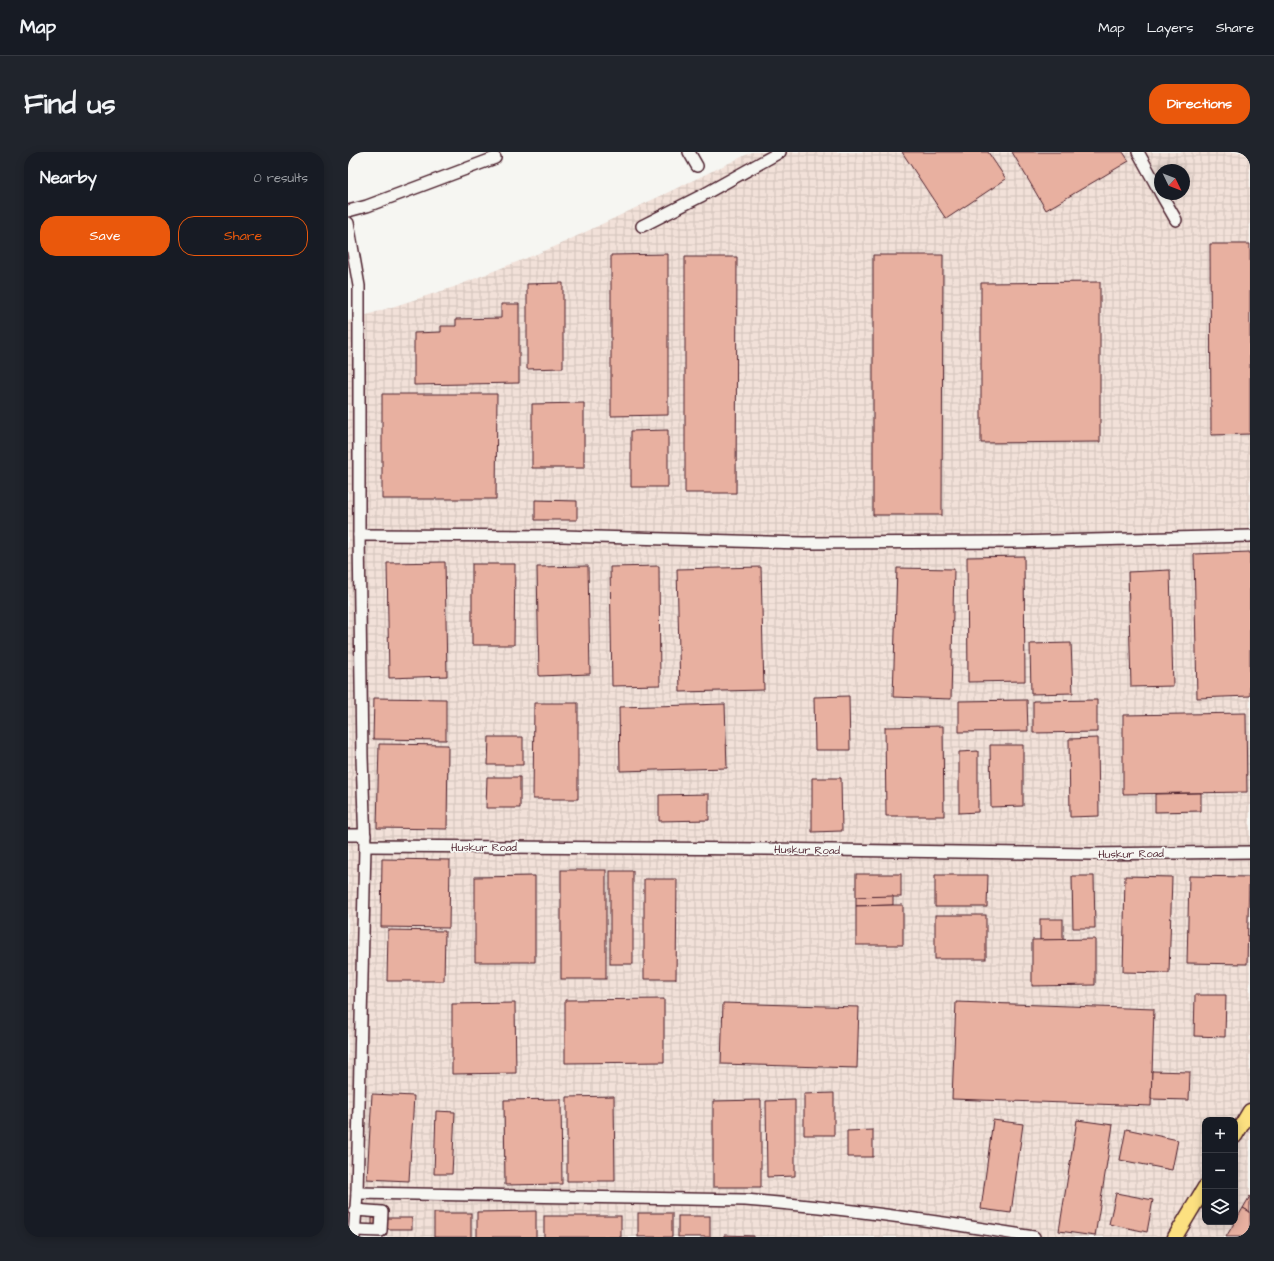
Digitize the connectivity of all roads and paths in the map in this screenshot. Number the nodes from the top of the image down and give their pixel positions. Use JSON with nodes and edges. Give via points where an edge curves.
{"nodes":[{"id":1,"x":689,"y":152,"type":"edge"},
{"id":2,"x":780,"y":152,"type":"edge"},
{"id":3,"x":1138,"y":152,"type":"edge"},
{"id":4,"x":496,"y":158,"type":"dead end"},
{"id":5,"x":696,"y":166,"type":"dead end"},
{"id":6,"x":1154,"y":181,"type":"edge"},
{"id":7,"x":1165,"y":200,"type":"edge"},
{"id":8,"x":348,"y":211,"type":"edge"},
{"id":9,"x":1176,"y":220,"type":"dead end"},
{"id":10,"x":348,"y":223,"type":"edge"},
{"id":11,"x":642,"y":226,"type":"dead end"},
{"id":12,"x":350,"y":243,"type":"edge"},
{"id":13,"x":354,"y":295,"type":"edge"},
{"id":14,"x":359,"y":535,"type":"junction"},
{"id":15,"x":1250,"y":536,"type":"edge"},
{"id":16,"x":348,"y":835,"type":"edge"},
{"id":17,"x":365,"y":835,"type":"junction"},
{"id":18,"x":365,"y":846,"type":"junction"},
{"id":19,"x":1250,"y":852,"type":"edge"},
{"id":20,"x":1248,"y":1119,"type":"edge"},
{"id":21,"x":1238,"y":1132,"type":"edge"},
{"id":22,"x":353,"y":1159,"type":"edge"},
{"id":23,"x":1203,"y":1189,"type":"edge"},
{"id":24,"x":356,"y":1193,"type":"junction"},
{"id":25,"x":355,"y":1210,"type":"junction"},
{"id":26,"x":354,"y":1233,"type":"edge"},
{"id":27,"x":1034,"y":1237,"type":"edge"},
{"id":28,"x":1175,"y":1237,"type":"edge"}],
"edges":[{"from":1,"to":5,"type":"street"},
{"from":2,"to":11,"type":"street"},
{"from":3,"to":6,"type":"street"},
{"from":4,"to":8,"type":"street"},
{"from":7,"to":9,"type":"street"},
{"from":10,"to":12,"type":"street"},
{"from":12,"to":13,"type":"street","via":[[360,286]]},
{"from":13,"to":14,"type":"street"},
{"from":14,"to":15,"type":"street","via":[[562,536],[803,543],[1012,542]]},
{"from":14,"to":17,"type":"street"},
{"from":16,"to":17,"type":"street"},
{"from":17,"to":18,"type":"street"},
{"from":18,"to":19,"type":"street","name":"Huskur Road","via":[[1090,854]]},
{"from":18,"to":22,"type":"street"},
{"from":20,"to":21,"type":"main road"},
{"from":22,"to":24,"type":"street"},
{"from":23,"to":28,"type":"main road"},
{"from":24,"to":25,"type":"street"},
{"from":24,"to":27,"type":"street","via":[[745,1200],[809,1205]]},
{"from":25,"to":26,"type":"street"},
{"from":25,"to":26,"type":"street","via":[[382,1212],[381,1231]]}]}
